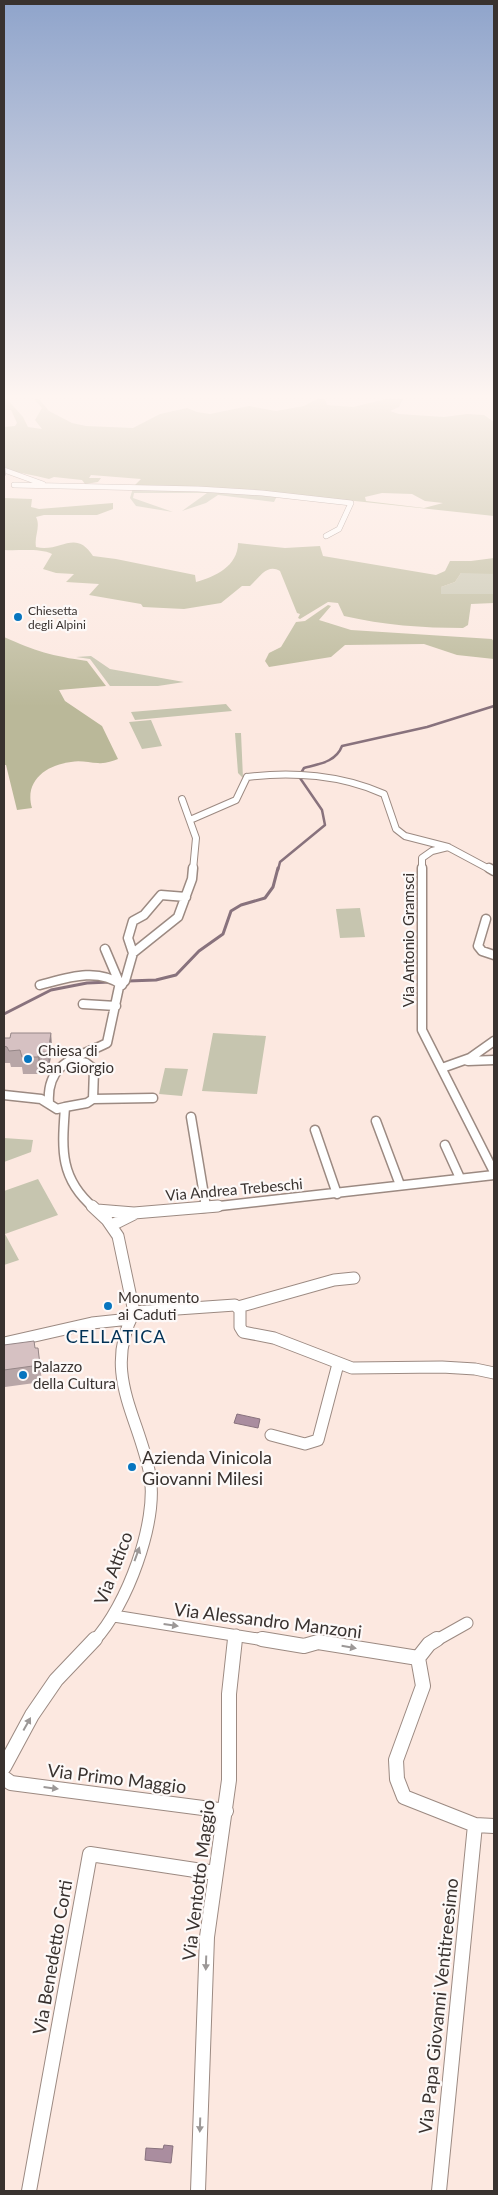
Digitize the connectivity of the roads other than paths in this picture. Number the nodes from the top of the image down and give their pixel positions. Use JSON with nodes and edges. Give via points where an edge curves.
{"nodes":[{"id":1,"x":337,"y":501,"type":"edge"},
{"id":2,"x":351,"y":503,"type":"joint"},
{"id":3,"x":326,"y":536,"type":"dead end"},
{"id":4,"x":182,"y":799,"type":"dead end"},
{"id":5,"x":190,"y":820,"type":"junction"},
{"id":6,"x":448,"y":847,"type":"junction"},
{"id":7,"x":494,"y":871,"type":"edge"},
{"id":8,"x":186,"y":897,"type":"junction"},
{"id":9,"x":486,"y":919,"type":"dead end"},
{"id":10,"x":105,"y":948,"type":"dead end"},
{"id":11,"x":133,"y":953,"type":"junction"},
{"id":12,"x":494,"y":956,"type":"edge"},
{"id":13,"x":120,"y":983,"type":"junction"},
{"id":14,"x":40,"y":985,"type":"dead end"},
{"id":15,"x":84,"y":1004,"type":"dead end"},
{"id":16,"x":116,"y":1006,"type":"junction"},
{"id":17,"x":494,"y":1041,"type":"edge"},
{"id":18,"x":70,"y":1059,"type":"junction"},
{"id":19,"x":494,"y":1060,"type":"edge"},
{"id":20,"x":466,"y":1061,"type":"junction"},
{"id":21,"x":442,"y":1068,"type":"junction"},
{"id":22,"x":4,"y":1095,"type":"edge"},
{"id":23,"x":153,"y":1098,"type":"dead end"},
{"id":24,"x":90,"y":1101,"type":"junction"},
{"id":25,"x":49,"y":1103,"type":"junction"},
{"id":26,"x":61,"y":1108,"type":"junction"},
{"id":27,"x":192,"y":1117,"type":"dead end"},
{"id":28,"x":376,"y":1121,"type":"dead end"},
{"id":29,"x":315,"y":1130,"type":"dead end"},
{"id":30,"x":445,"y":1145,"type":"dead end"},
{"id":31,"x":494,"y":1173,"type":"edge"},
{"id":32,"x":460,"y":1178,"type":"junction"},
{"id":33,"x":400,"y":1185,"type":"junction"},
{"id":34,"x":337,"y":1194,"type":"junction"},
{"id":35,"x":206,"y":1207,"type":"junction"},
{"id":36,"x":97,"y":1210,"type":"junction"},
{"id":37,"x":134,"y":1214,"type":"junction"},
{"id":38,"x":112,"y":1225,"type":"junction"},
{"id":39,"x":354,"y":1276,"type":"dead end"},
{"id":40,"x":238,"y":1306,"type":"junction"},
{"id":41,"x":136,"y":1314,"type":"junction"},
{"id":42,"x":4,"y":1343,"type":"edge"},
{"id":43,"x":338,"y":1364,"type":"junction"},
{"id":44,"x":494,"y":1374,"type":"edge"},
{"id":45,"x":271,"y":1435,"type":"dead end"},
{"id":46,"x":114,"y":1616,"type":"junction"},
{"id":47,"x":467,"y":1623,"type":"dead end"},
{"id":48,"x":236,"y":1635,"type":"junction"},
{"id":49,"x":418,"y":1658,"type":"junction"},
{"id":50,"x":4,"y":1767,"type":"edge"},
{"id":51,"x":4,"y":1778,"type":"edge"},
{"id":52,"x":226,"y":1811,"type":"junction"},
{"id":53,"x":475,"y":1824,"type":"junction"},
{"id":54,"x":494,"y":1826,"type":"edge"},
{"id":55,"x":215,"y":1873,"type":"junction"},
{"id":56,"x":29,"y":2191,"type":"edge"},
{"id":57,"x":198,"y":2191,"type":"edge"},
{"id":58,"x":439,"y":2191,"type":"edge"}],
"edges":[{"from":1,"to":2,"type":"street"},
{"from":2,"to":3,"type":"street","via":[[339,529]]},
{"from":4,"to":5,"type":"street"},
{"from":5,"to":6,"type":"street","via":[[236,800],[247,776],[299,775],[370,786],[384,794],[396,829],[405,836]]},
{"from":5,"to":8,"type":"street","via":[[196,838],[196,852]]},
{"from":6,"to":7,"type":"street"},
{"from":6,"to":21,"type":"street","name":"Via Antonio Gramsci","via":[[432,851],[422,858],[422,1030]]},
{"from":8,"to":11,"type":"street","via":[[178,918]]},
{"from":8,"to":11,"type":"street","via":[[157,897],[144,917],[133,921],[128,938]]},
{"from":9,"to":12,"type":"street","via":[[478,946]]},
{"from":10,"to":13,"type":"street"},
{"from":11,"to":13,"type":"street"},
{"from":13,"to":14,"type":"street","via":[[107,976],[76,976]]},
{"from":13,"to":16,"type":"street"},
{"from":15,"to":16,"type":"street"},
{"from":16,"to":18,"type":"street","via":[[107,1043]]},
{"from":17,"to":20,"type":"street"},
{"from":18,"to":24,"type":"street","via":[[94,1069]]},
{"from":18,"to":25,"type":"street","via":[[48,1083]]},
{"from":19,"to":20,"type":"street"},
{"from":20,"to":21,"type":"street"},
{"from":21,"to":31,"type":"street","name":"Via Antonio Gramsci"},
{"from":22,"to":25,"type":"street","via":[[24,1095]]},
{"from":23,"to":24,"type":"street"},
{"from":24,"to":26,"type":"street"},
{"from":25,"to":26,"type":"street"},
{"from":26,"to":36,"type":"street","via":[[62,1159],[68,1178]]},
{"from":27,"to":35,"type":"street"},
{"from":28,"to":33,"type":"street"},
{"from":29,"to":34,"type":"street"},
{"from":30,"to":32,"type":"street"},
{"from":31,"to":32,"type":"street","name":"Via Andrea Trebeschi"},
{"from":32,"to":33,"type":"street","name":"Via Andrea Trebeschi"},
{"from":33,"to":34,"type":"street","name":"Via Andrea Trebeschi"},
{"from":34,"to":35,"type":"street","name":"Via Andrea Trebeschi"},
{"from":35,"to":37,"type":"street","name":"Via Andrea Trebeschi"},
{"from":36,"to":37,"type":"street","name":"Via Andrea Trebeschi"},
{"from":36,"to":38,"type":"street"},
{"from":37,"to":38,"type":"street","name":"Via Andrea Trebeschi"},
{"from":38,"to":41,"type":"street","via":[[118,1236]]},
{"from":39,"to":40,"type":"street"},
{"from":40,"to":41,"type":"street"},
{"from":40,"to":43,"type":"street","via":[[243,1332],[287,1343]]},
{"from":41,"to":42,"type":"street"},
{"from":46,"to":41,"type":"street","name":"Via Attico","one_way":true,"via":[[148,1524],[152,1500],[150,1471],[122,1379],[123,1351]]},
{"from":43,"to":44,"type":"street","via":[[368,1369],[475,1369]]},
{"from":43,"to":45,"type":"street","via":[[318,1440],[305,1444]]},
{"from":46,"to":48,"type":"street","name":"Via Alessandro Manzoni","one_way":true},
{"from":50,"to":46,"type":"street","name":"Via Attico","one_way":true,"via":[[32,1715],[56,1680]]},
{"from":47,"to":49,"type":"street","via":[[429,1644]]},
{"from":48,"to":49,"type":"street","name":"Via Alessandro Manzoni","one_way":true,"via":[[304,1646],[318,1642]]},
{"from":48,"to":52,"type":"street","name":"Via Ventotto Maggio","via":[[229,1694]]},
{"from":49,"to":53,"type":"street","via":[[423,1686],[396,1760],[397,1779],[404,1798]]},
{"from":51,"to":52,"type":"street","name":"Via Primo Maggio","one_way":true,"via":[[12,1783]]},
{"from":52,"to":55,"type":"street","name":"Via Ventotto Maggio"},
{"from":53,"to":54,"type":"street"},
{"from":53,"to":58,"type":"street","name":"Via Papa Giovanni Ventitreesimo"},
{"from":55,"to":56,"type":"street","name":"Via Benedetto Corti","via":[[90,1854]]},
{"from":55,"to":57,"type":"street","name":"Via Ventotto Maggio","one_way":true,"via":[[206,1937]]}]}
